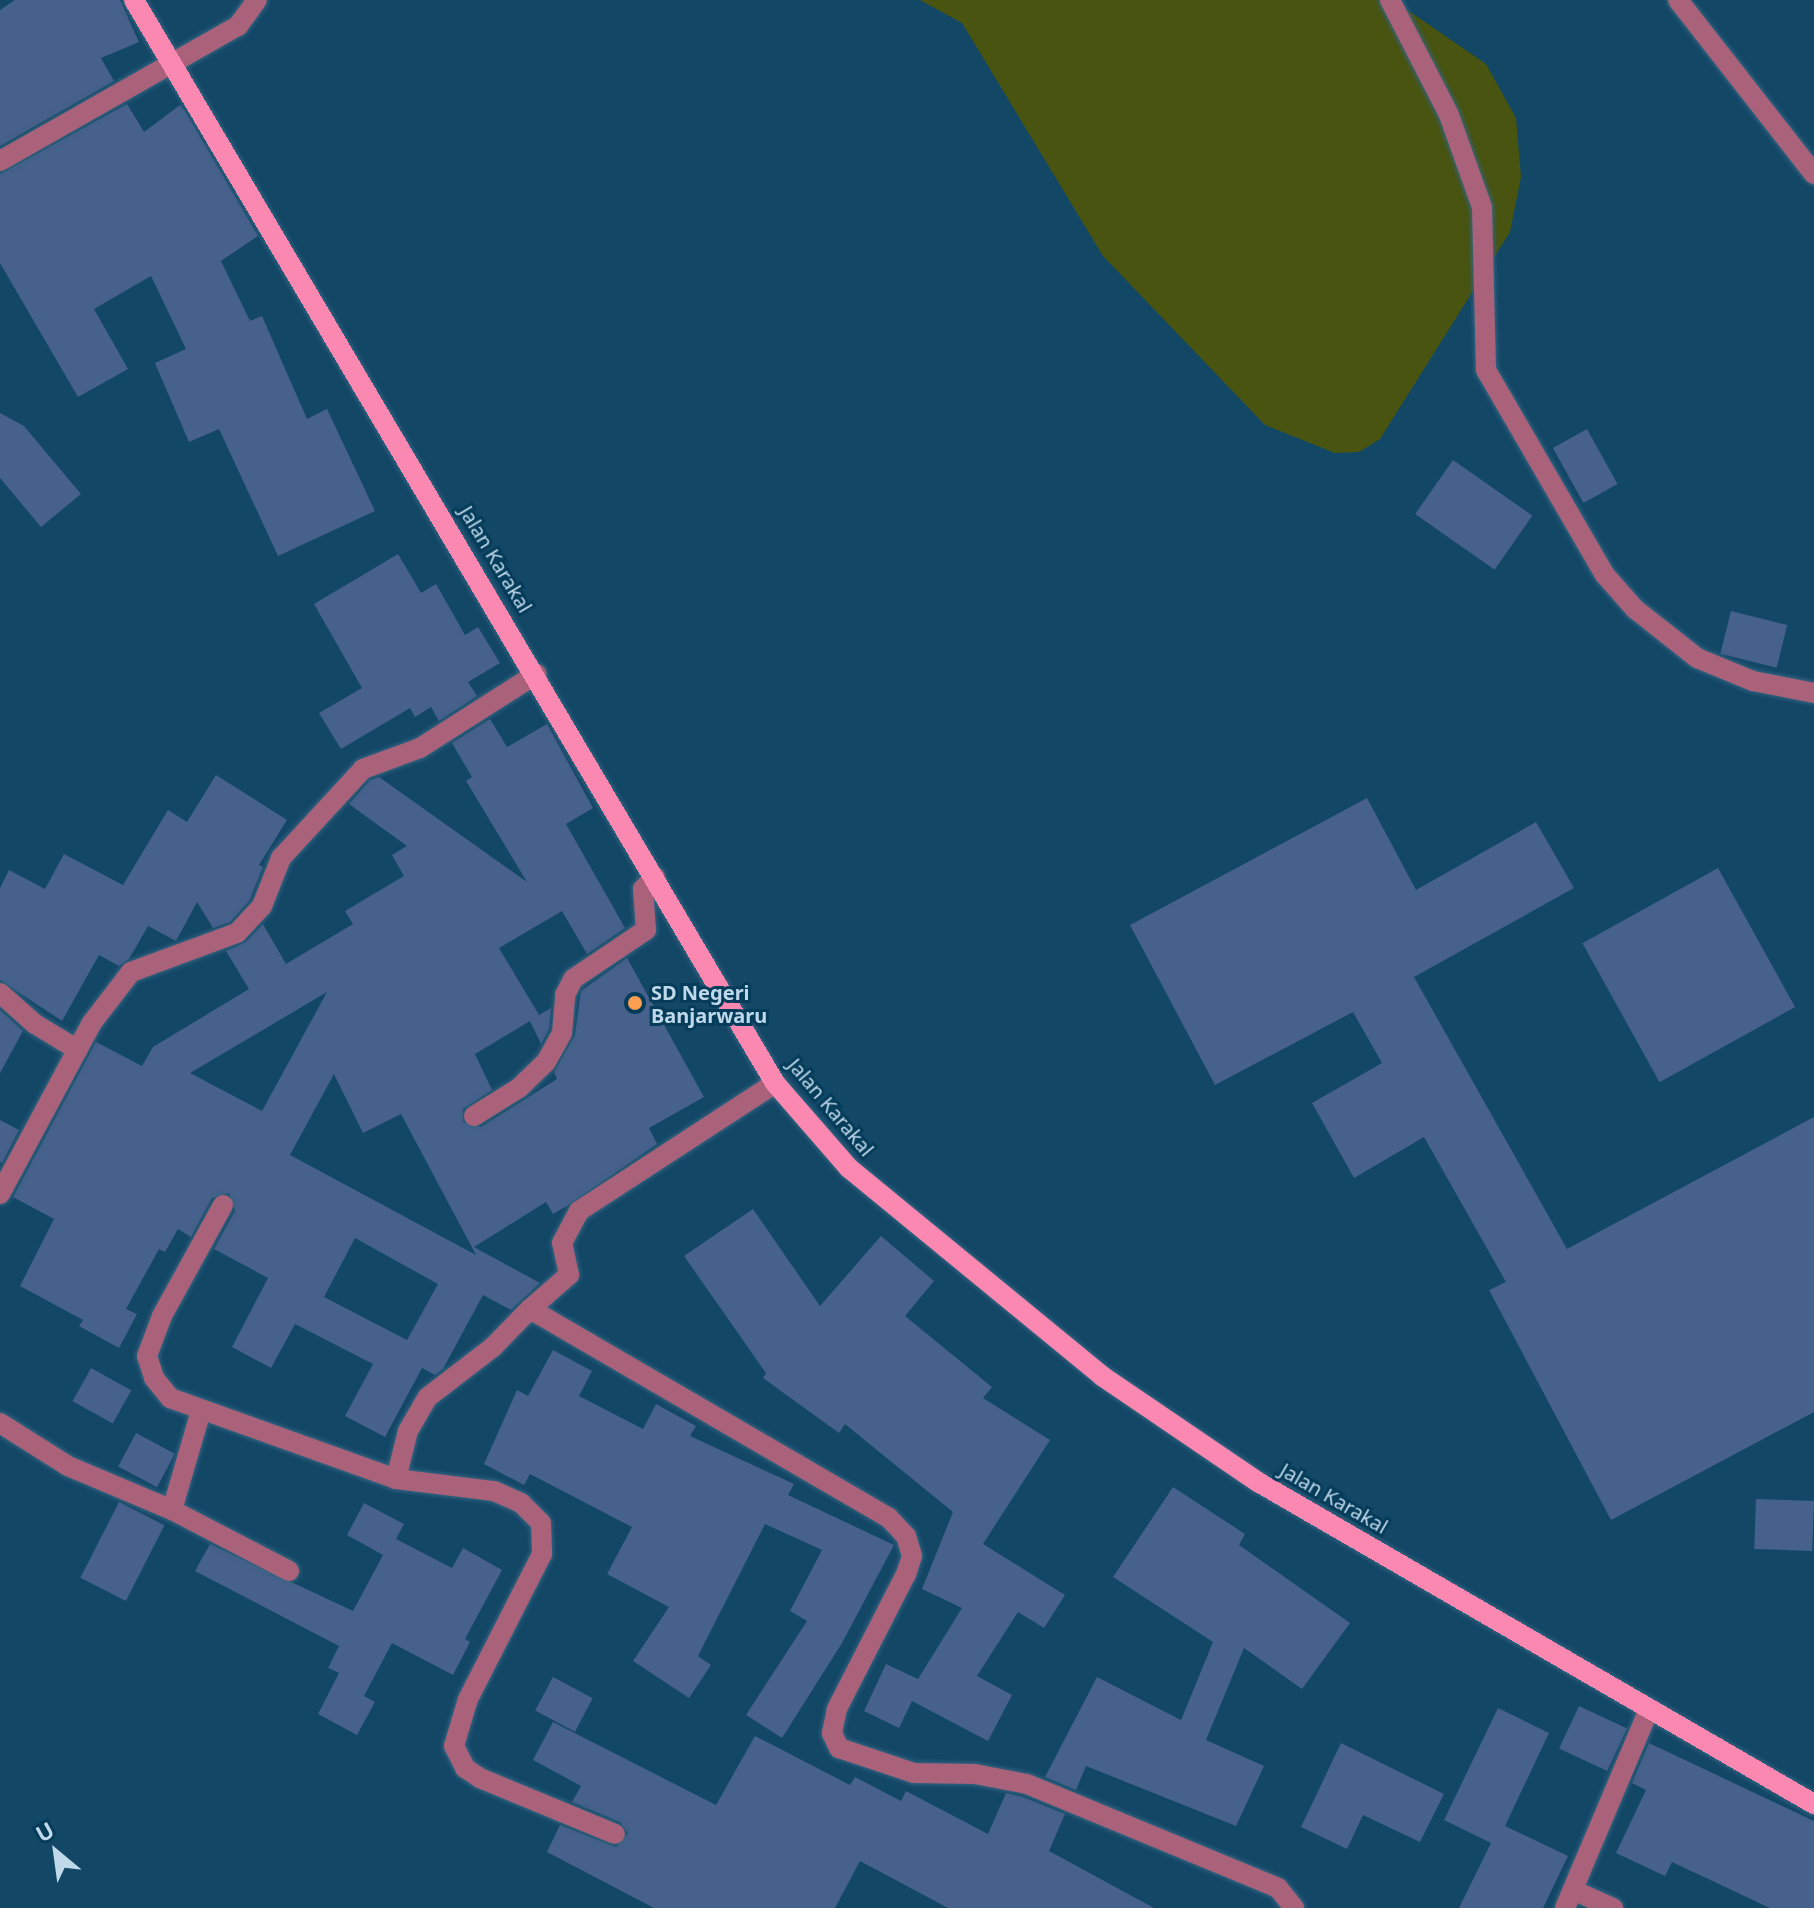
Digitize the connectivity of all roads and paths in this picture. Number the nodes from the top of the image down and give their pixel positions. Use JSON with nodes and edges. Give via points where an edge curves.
{"nodes":[{"id":1,"x":134,"y":0,"type":"edge"},
{"id":2,"x":257,"y":0,"type":"edge"},
{"id":3,"x":1390,"y":0,"type":"edge"},
{"id":4,"x":1678,"y":0,"type":"edge"},
{"id":5,"x":173,"y":65,"type":"junction"},
{"id":6,"x":0,"y":161,"type":"edge"},
{"id":7,"x":1814,"y":174,"type":"edge"},
{"id":8,"x":536,"y":674,"type":"junction"},
{"id":9,"x":1814,"y":693,"type":"edge"},
{"id":10,"x":655,"y":877,"type":"junction"},
{"id":11,"x":0,"y":993,"type":"edge"},
{"id":12,"x":78,"y":1050,"type":"junction"},
{"id":13,"x":775,"y":1083,"type":"junction"},
{"id":14,"x":474,"y":1116,"type":"dead end"},
{"id":15,"x":0,"y":1194,"type":"edge"},
{"id":16,"x":223,"y":1205,"type":"dead end"},
{"id":17,"x":530,"y":1309,"type":"junction"},
{"id":18,"x":201,"y":1411,"type":"junction"},
{"id":19,"x":0,"y":1423,"type":"edge"},
{"id":20,"x":396,"y":1479,"type":"junction"},
{"id":21,"x":172,"y":1510,"type":"junction"},
{"id":22,"x":289,"y":1571,"type":"dead end"},
{"id":23,"x":1649,"y":1709,"type":"junction"},
{"id":24,"x":1814,"y":1804,"type":"edge"},
{"id":25,"x":615,"y":1834,"type":"dead end"},
{"id":26,"x":1569,"y":1899,"type":"edge"},
{"id":27,"x":1294,"y":1908,"type":"edge"},
{"id":28,"x":1613,"y":1908,"type":"edge"}],
"edges":[{"from":1,"to":5,"type":"main road","name":"Jalan Karakal"},
{"from":2,"to":5,"type":"street","via":[[238,26]]},
{"from":3,"to":9,"type":"street","via":[[1449,115],[1482,207],[1486,370],[1605,575],[1635,609],[1697,658],[1753,681]]},
{"from":4,"to":7,"type":"street"},
{"from":5,"to":6,"type":"street"},
{"from":5,"to":8,"type":"main road","name":"Jalan Karakal"},
{"from":8,"to":10,"type":"main road","name":"Jalan Karakal"},
{"from":8,"to":12,"type":"street","via":[[420,748],[363,769],[281,858],[252,922],[237,933],[139,965],[91,1024]]},
{"from":10,"to":13,"type":"main road","name":"Jalan Karakal"},
{"from":10,"to":14,"type":"street","via":[[643,889],[646,930],[573,979],[565,995],[562,1033],[546,1062],[519,1088]]},
{"from":11,"to":12,"type":"street","via":[[35,1024]]},
{"from":12,"to":15,"type":"street"},
{"from":13,"to":17,"type":"street","via":[[571,1218],[562,1243],[569,1275]]},
{"from":13,"to":23,"type":"main road","name":"Jalan Karakal","via":[[849,1168],[1102,1376],[1258,1482]]},
{"from":16,"to":18,"type":"street","via":[[162,1316],[147,1356],[161,1389]]},
{"from":17,"to":20,"type":"street","via":[[493,1347],[428,1397],[408,1431]]},
{"from":17,"to":27,"type":"street","via":[[889,1518],[906,1536],[912,1556],[906,1574],[837,1709],[832,1733],[839,1748],[914,1773],[975,1774],[1027,1784],[1278,1888]]},
{"from":18,"to":20,"type":"street"},
{"from":18,"to":21,"type":"street"},
{"from":19,"to":21,"type":"street","via":[[68,1466]]},
{"from":20,"to":25,"type":"street","via":[[494,1491],[521,1503],[541,1523],[542,1554],[468,1699],[454,1746],[465,1768],[480,1778]]},
{"from":21,"to":22,"type":"street"},
{"from":23,"to":24,"type":"main road","name":"Jalan Karakal"},
{"from":23,"to":26,"type":"street"},
{"from":26,"to":28,"type":"street"}]}
